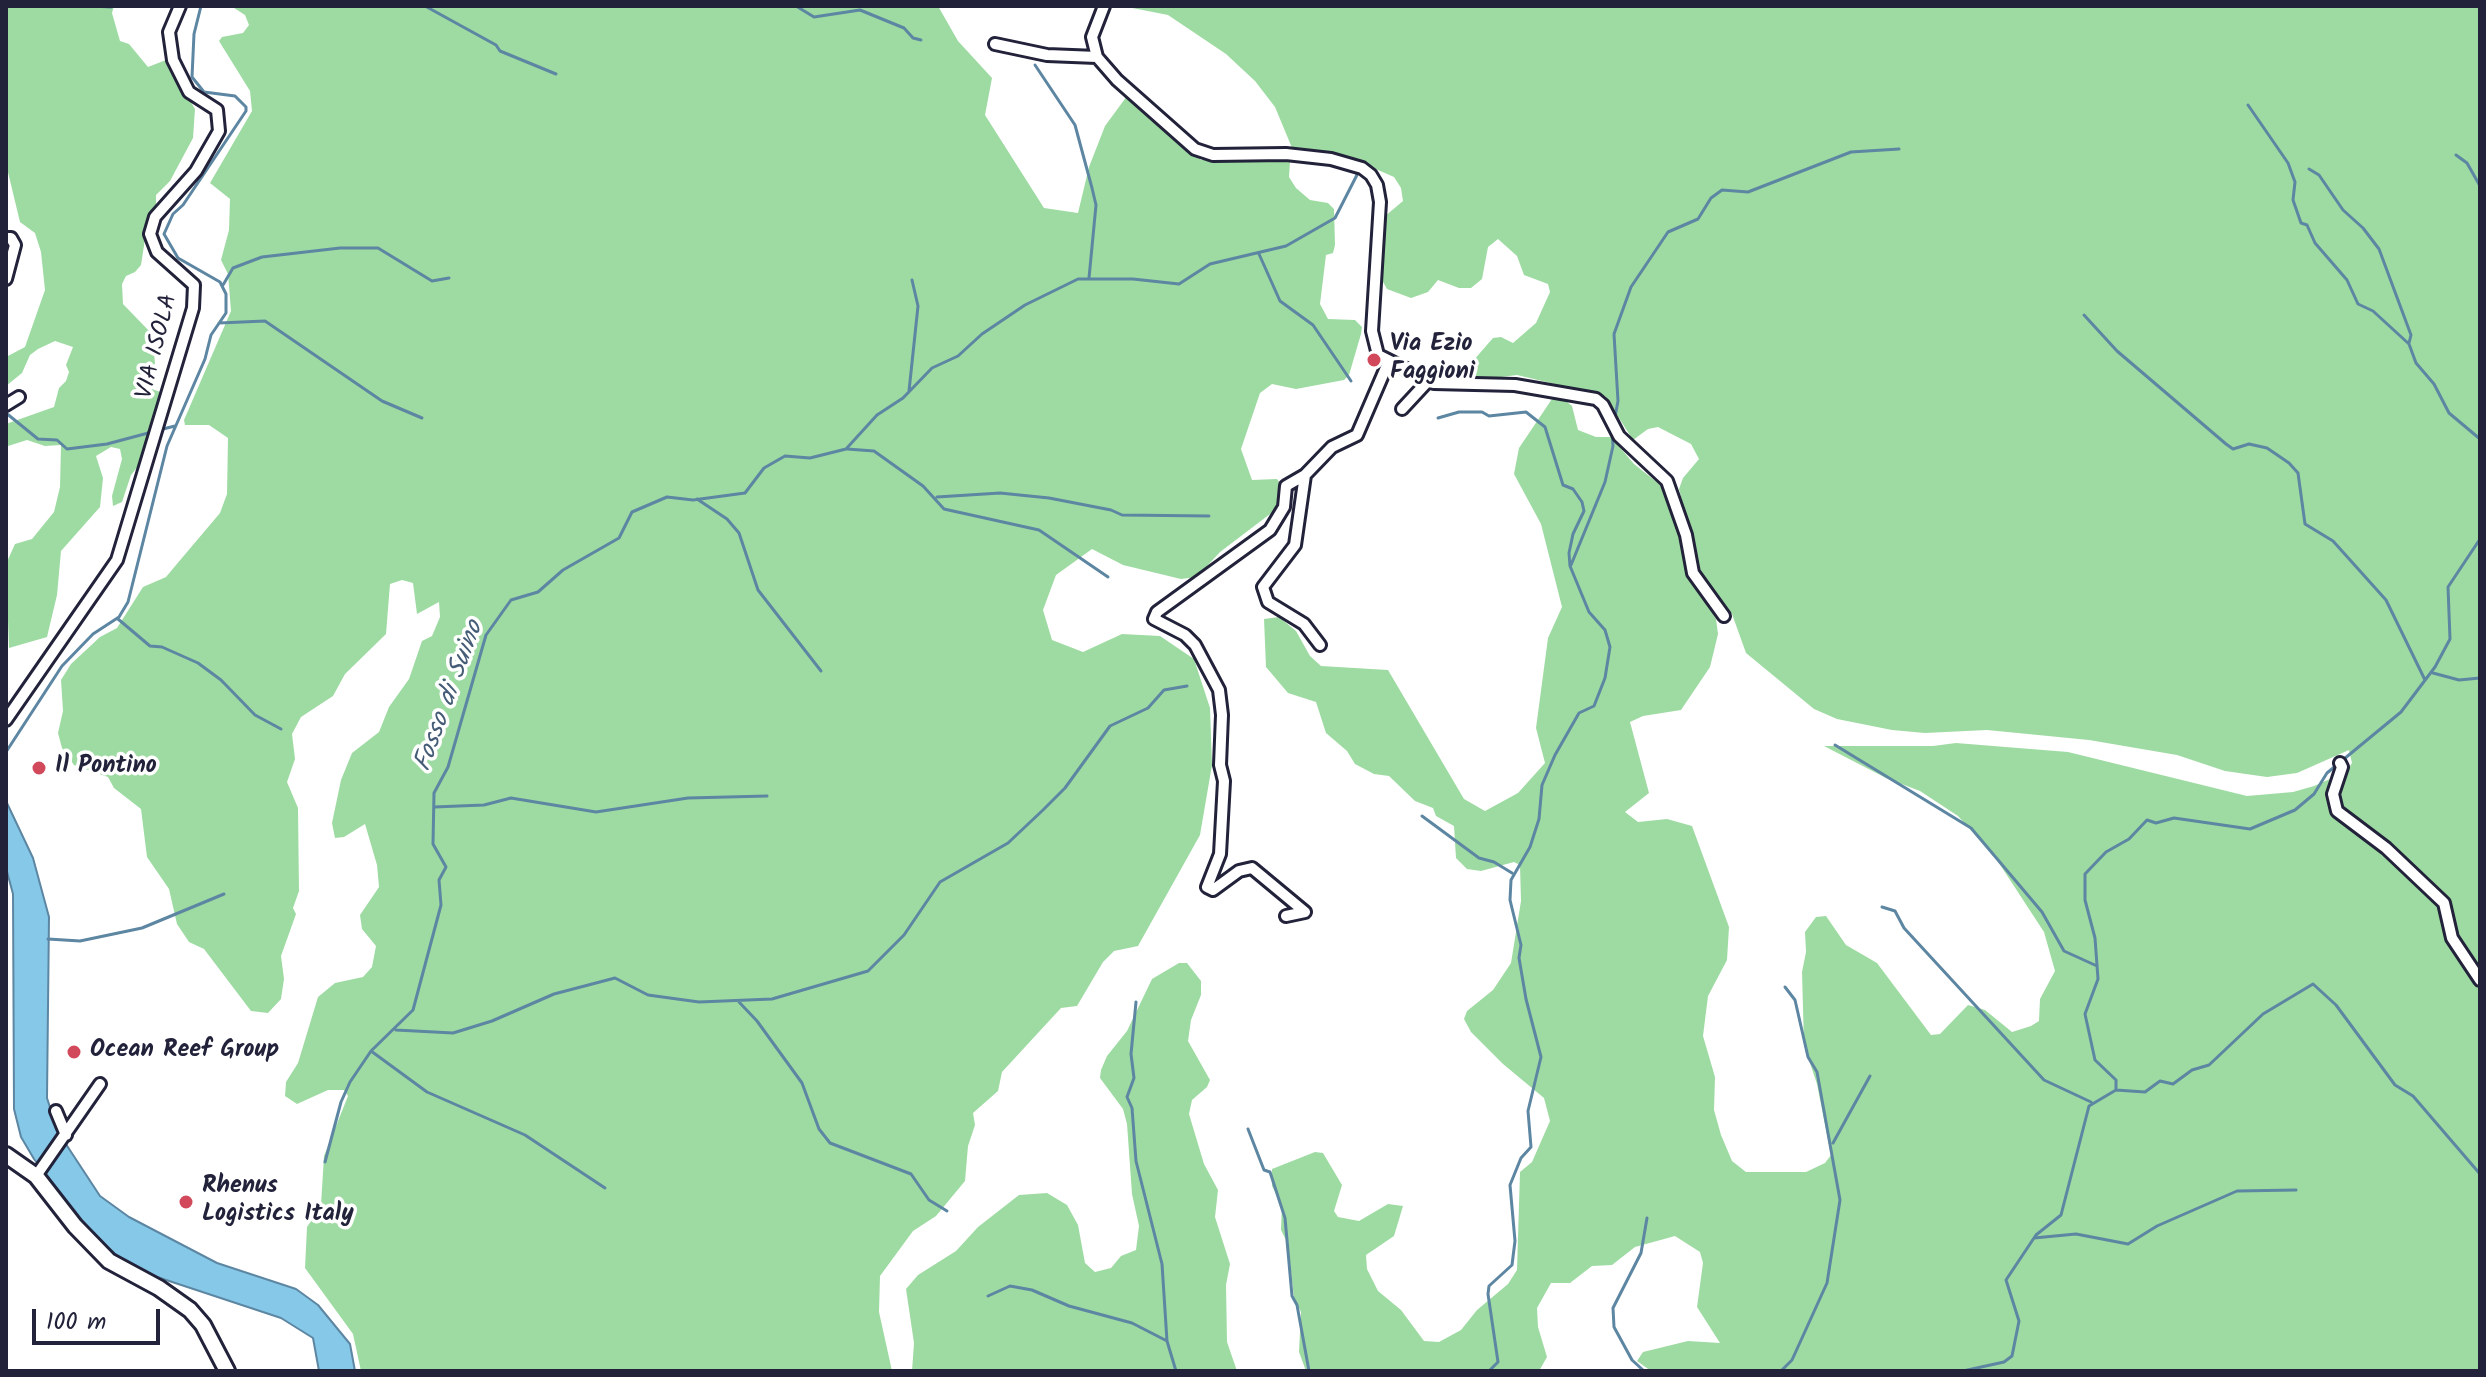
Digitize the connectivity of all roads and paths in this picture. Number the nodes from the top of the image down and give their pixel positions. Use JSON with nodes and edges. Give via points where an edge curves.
{"nodes":[{"id":1,"x":180,"y":6,"type":"edge"},
{"id":2,"x":1104,"y":6,"type":"edge"},
{"id":3,"x":995,"y":44,"type":"dead end"},
{"id":4,"x":1097,"y":57,"type":"junction"},
{"id":5,"x":6,"y":238,"type":"edge"},
{"id":6,"x":6,"y":279,"type":"edge"},
{"id":7,"x":1388,"y":363,"type":"junction"},
{"id":8,"x":1428,"y":381,"type":"junction"},
{"id":9,"x":19,"y":397,"type":"dead end"},
{"id":10,"x":6,"y":405,"type":"edge"},
{"id":11,"x":1402,"y":409,"type":"dead end"},
{"id":12,"x":1305,"y":475,"type":"junction"},
{"id":13,"x":1724,"y":616,"type":"dead end"},
{"id":14,"x":1320,"y":645,"type":"dead end"},
{"id":15,"x":6,"y":720,"type":"edge"},
{"id":16,"x":2340,"y":763,"type":"dead end"},
{"id":17,"x":1286,"y":916,"type":"dead end"},
{"id":18,"x":2480,"y":980,"type":"edge"},
{"id":19,"x":100,"y":1084,"type":"dead end"},
{"id":20,"x":56,"y":1111,"type":"dead end"},
{"id":21,"x":66,"y":1135,"type":"junction"},
{"id":22,"x":6,"y":1155,"type":"edge"},
{"id":23,"x":37,"y":1174,"type":"junction"},
{"id":24,"x":227,"y":1371,"type":"edge"}],
"edges":[{"from":1,"to":15,"type":"street","name":"VIA ISOLA","via":[[169,32],[173,60],[189,92],[217,110],[219,131],[196,171],[155,217],[150,234],[163,259],[194,285],[193,308],[117,560]]},
{"from":2,"to":4,"type":"street","via":[[1092,37]]},
{"from":3,"to":4,"type":"street","via":[[1047,55]]},
{"from":4,"to":7,"type":"street","via":[[1195,149],[1213,155],[1331,159],[1371,175],[1380,202],[1373,341]]},
{"from":5,"to":6,"type":"street","via":[[15,245]]},
{"from":7,"to":8,"type":"street"},
{"from":7,"to":12,"type":"street","via":[[1357,435],[1332,447]]},
{"from":8,"to":11,"type":"street"},
{"from":8,"to":13,"type":"street","via":[[1515,385],[1596,399],[1619,436],[1667,481],[1693,573]]},
{"from":9,"to":10,"type":"street"},
{"from":12,"to":14,"type":"street","via":[[1295,545],[1263,590],[1268,602],[1304,624]]},
{"from":12,"to":17,"type":"street","via":[[1286,486],[1284,507],[1270,530],[1154,619],[1195,645],[1219,690],[1224,781],[1220,854],[1207,887],[1213,890],[1252,868],[1305,912]]},
{"from":16,"to":18,"type":"street","via":[[2333,794],[2337,811],[2439,897],[2452,938]]},
{"from":19,"to":21,"type":"street"},
{"from":20,"to":21,"type":"street"},
{"from":21,"to":23,"type":"street"},
{"from":22,"to":23,"type":"main road"},
{"from":23,"to":24,"type":"main road","via":[[109,1261],[190,1310]]}]}
